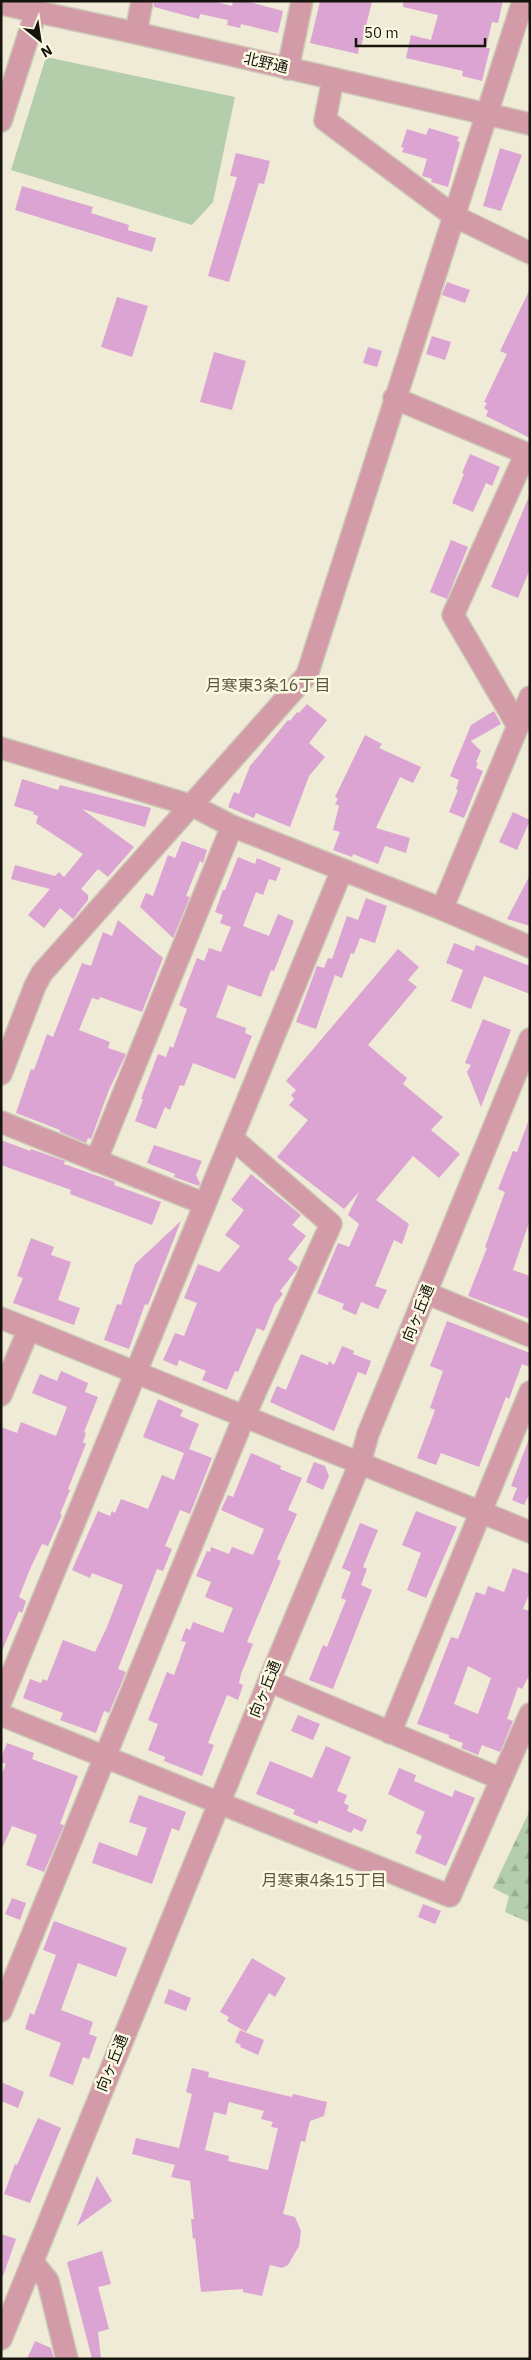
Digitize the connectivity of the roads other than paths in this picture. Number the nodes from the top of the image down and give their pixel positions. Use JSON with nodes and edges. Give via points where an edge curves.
{"nodes":[{"id":1,"x":142,"y":1,"type":"edge"},
{"id":2,"x":302,"y":1,"type":"edge"},
{"id":3,"x":523,"y":1,"type":"edge"},
{"id":4,"x":1,"y":4,"type":"edge"},
{"id":5,"x":36,"y":12,"type":"junction"},
{"id":6,"x":136,"y":33,"type":"junction"},
{"id":7,"x":288,"y":69,"type":"junction"},
{"id":8,"x":333,"y":79,"type":"junction"},
{"id":9,"x":487,"y":115,"type":"junction"},
{"id":10,"x":1,"y":121,"type":"edge"},
{"id":11,"x":530,"y":124,"type":"edge"},
{"id":12,"x":454,"y":216,"type":"junction"},
{"id":13,"x":530,"y":253,"type":"edge"},
{"id":14,"x":394,"y":398,"type":"junction"},
{"id":15,"x":528,"y":454,"type":"edge"},
{"id":16,"x":530,"y":698,"type":"edge"},
{"id":17,"x":518,"y":726,"type":"junction"},
{"id":18,"x":1,"y":748,"type":"edge"},
{"id":19,"x":193,"y":806,"type":"junction"},
{"id":20,"x":232,"y":826,"type":"junction"},
{"id":21,"x":342,"y":870,"type":"junction"},
{"id":22,"x":442,"y":909,"type":"junction"},
{"id":23,"x":530,"y":947,"type":"edge"},
{"id":24,"x":8,"y":1037,"type":"edge"},
{"id":25,"x":528,"y":1046,"type":"edge"},
{"id":26,"x":1,"y":1074,"type":"edge"},
{"id":27,"x":1,"y":1122,"type":"edge"},
{"id":28,"x":232,"y":1138,"type":"junction"},
{"id":29,"x":96,"y":1160,"type":"junction"},
{"id":30,"x":204,"y":1204,"type":"junction"},
{"id":31,"x":426,"y":1292,"type":"junction"},
{"id":32,"x":1,"y":1318,"type":"edge"},
{"id":33,"x":29,"y":1329,"type":"junction"},
{"id":34,"x":530,"y":1336,"type":"edge"},
{"id":35,"x":136,"y":1373,"type":"junction"},
{"id":36,"x":530,"y":1392,"type":"edge"},
{"id":37,"x":1,"y":1395,"type":"edge"},
{"id":38,"x":244,"y":1417,"type":"junction"},
{"id":39,"x":360,"y":1463,"type":"junction"},
{"id":40,"x":480,"y":1513,"type":"junction"},
{"id":41,"x":530,"y":1532,"type":"edge"},
{"id":42,"x":268,"y":1681,"type":"junction"},
{"id":43,"x":1,"y":1701,"type":"edge"},
{"id":44,"x":530,"y":1714,"type":"edge"},
{"id":45,"x":1,"y":1715,"type":"edge"},
{"id":46,"x":390,"y":1733,"type":"junction"},
{"id":47,"x":106,"y":1756,"type":"junction"},
{"id":48,"x":501,"y":1779,"type":"junction"},
{"id":49,"x":219,"y":1801,"type":"junction"},
{"id":50,"x":1,"y":2011,"type":"edge"},
{"id":51,"x":32,"y":2261,"type":"junction"},
{"id":52,"x":2,"y":2332,"type":"edge"},
{"id":53,"x":68,"y":2359,"type":"edge"}],
"edges":[{"from":1,"to":6,"type":"street"},
{"from":2,"to":7,"type":"street"},
{"from":3,"to":9,"type":"street"},
{"from":4,"to":5,"type":"street","name":"北野通"},
{"from":5,"to":6,"type":"street","name":"北野通"},
{"from":5,"to":10,"type":"street"},
{"from":6,"to":7,"type":"street","name":"北野通"},
{"from":7,"to":8,"type":"street","name":"北野通"},
{"from":8,"to":9,"type":"street","name":"北野通"},
{"from":8,"to":12,"type":"street","via":[[325,120]]},
{"from":9,"to":11,"type":"street","name":"北野通"},
{"from":9,"to":12,"type":"street"},
{"from":12,"to":13,"type":"street"},
{"from":12,"to":14,"type":"street"},
{"from":14,"to":15,"type":"street"},
{"from":14,"to":19,"type":"street","via":[[307,675]]},
{"from":15,"to":17,"type":"street","via":[[453,615]]},
{"from":16,"to":17,"type":"street"},
{"from":17,"to":22,"type":"street"},
{"from":18,"to":19,"type":"street"},
{"from":19,"to":20,"type":"street"},
{"from":19,"to":24,"type":"street","via":[[42,973]]},
{"from":20,"to":21,"type":"street"},
{"from":20,"to":29,"type":"street"},
{"from":21,"to":22,"type":"street"},
{"from":21,"to":28,"type":"street"},
{"from":22,"to":23,"type":"street"},
{"from":24,"to":26,"type":"street"},
{"from":25,"to":31,"type":"street","name":"向ヶ丘通"},
{"from":27,"to":29,"type":"street"},
{"from":28,"to":30,"type":"street"},
{"from":28,"to":38,"type":"street","via":[[331,1224]]},
{"from":29,"to":30,"type":"street"},
{"from":30,"to":35,"type":"street"},
{"from":31,"to":34,"type":"street"},
{"from":31,"to":39,"type":"street","name":"向ヶ丘通","via":[[368,1434]]},
{"from":32,"to":33,"type":"street"},
{"from":33,"to":35,"type":"street"},
{"from":33,"to":37,"type":"street"},
{"from":35,"to":38,"type":"street"},
{"from":35,"to":43,"type":"street"},
{"from":36,"to":40,"type":"street"},
{"from":38,"to":39,"type":"street"},
{"from":38,"to":47,"type":"street"},
{"from":39,"to":40,"type":"street"},
{"from":39,"to":42,"type":"street","name":"向ヶ丘通"},
{"from":40,"to":41,"type":"street"},
{"from":40,"to":46,"type":"street"},
{"from":42,"to":46,"type":"street"},
{"from":42,"to":49,"type":"street","name":"向ヶ丘通"},
{"from":44,"to":48,"type":"street"},
{"from":45,"to":47,"type":"street"},
{"from":46,"to":48,"type":"street"},
{"from":47,"to":49,"type":"street"},
{"from":47,"to":50,"type":"street"},
{"from":48,"to":49,"type":"street","via":[[450,1896]]},
{"from":49,"to":51,"type":"street","name":"向ヶ丘通"},
{"from":51,"to":52,"type":"street","name":"向ヶ丘通"},
{"from":51,"to":53,"type":"street","via":[[48,2281]]}]}
